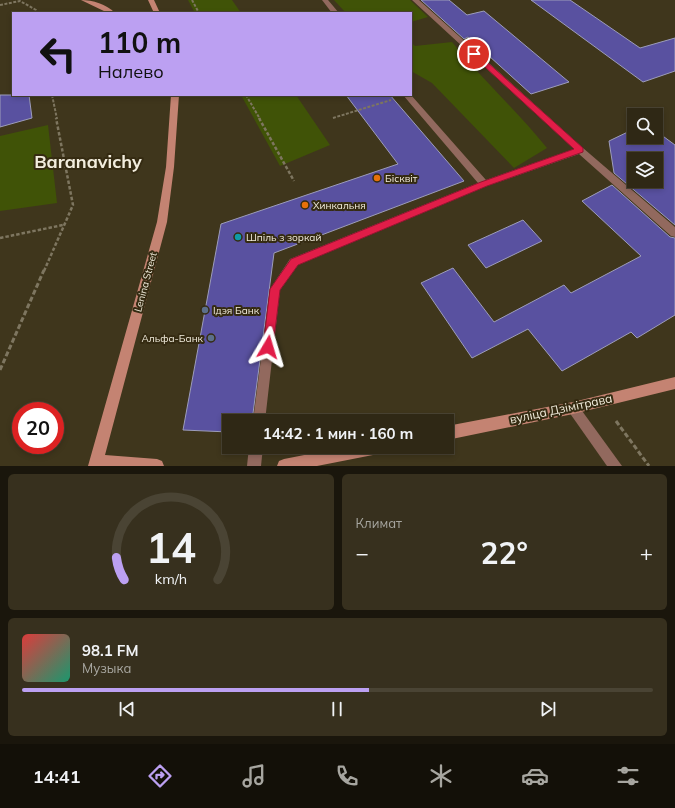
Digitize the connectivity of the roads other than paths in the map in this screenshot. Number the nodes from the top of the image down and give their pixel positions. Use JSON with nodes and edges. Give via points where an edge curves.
{"nodes":[{"id":1,"x":84,"y":0,"type":"edge"},
{"id":2,"x":151,"y":0,"type":"edge"},
{"id":3,"x":325,"y":0,"type":"edge"},
{"id":4,"x":415,"y":0,"type":"edge"},
{"id":5,"x":110,"y":12,"type":"edge"},
{"id":6,"x":157,"y":12,"type":"edge"},
{"id":7,"x":335,"y":12,"type":"edge"},
{"id":8,"x":175,"y":96,"type":"edge"},
{"id":9,"x":408,"y":96,"type":"edge"},
{"id":10,"x":580,"y":150,"type":"junction"},
{"id":11,"x":484,"y":184,"type":"junction"},
{"id":12,"x":675,"y":233,"type":"edge"},
{"id":13,"x":675,"y":383,"type":"edge"},
{"id":14,"x":573,"y":408,"type":"junction"},
{"id":15,"x":260,"y":414,"type":"edge"},
{"id":16,"x":454,"y":432,"type":"edge"},
{"id":17,"x":255,"y":454,"type":"edge"},
{"id":18,"x":343,"y":454,"type":"edge"},
{"id":19,"x":96,"y":464,"type":"edge"},
{"id":20,"x":157,"y":466,"type":"edge"},
{"id":21,"x":254,"y":466,"type":"edge"},
{"id":22,"x":284,"y":466,"type":"edge"},
{"id":23,"x":615,"y":466,"type":"edge"}],
"edges":[{"from":1,"to":5,"type":"main road"},
{"from":2,"to":6,"type":"main road"},
{"from":3,"to":7,"type":"street"},
{"from":4,"to":10,"type":"street"},
{"from":8,"to":19,"type":"main road","name":"Lenina Street","via":[[170,167],[162,222]]},
{"from":9,"to":11,"type":"street"},
{"from":10,"to":11,"type":"street"},
{"from":10,"to":12,"type":"street"},
{"from":11,"to":15,"type":"street","via":[[294,262],[275,289]]},
{"from":13,"to":14,"type":"main road","name":"вуліца Дзімітрава"},
{"from":14,"to":16,"type":"main road","name":"вуліца Дзімітрава"},
{"from":14,"to":23,"type":"street"},
{"from":17,"to":21,"type":"street"},
{"from":18,"to":22,"type":"main road"},
{"from":19,"to":20,"type":"main road"}]}
